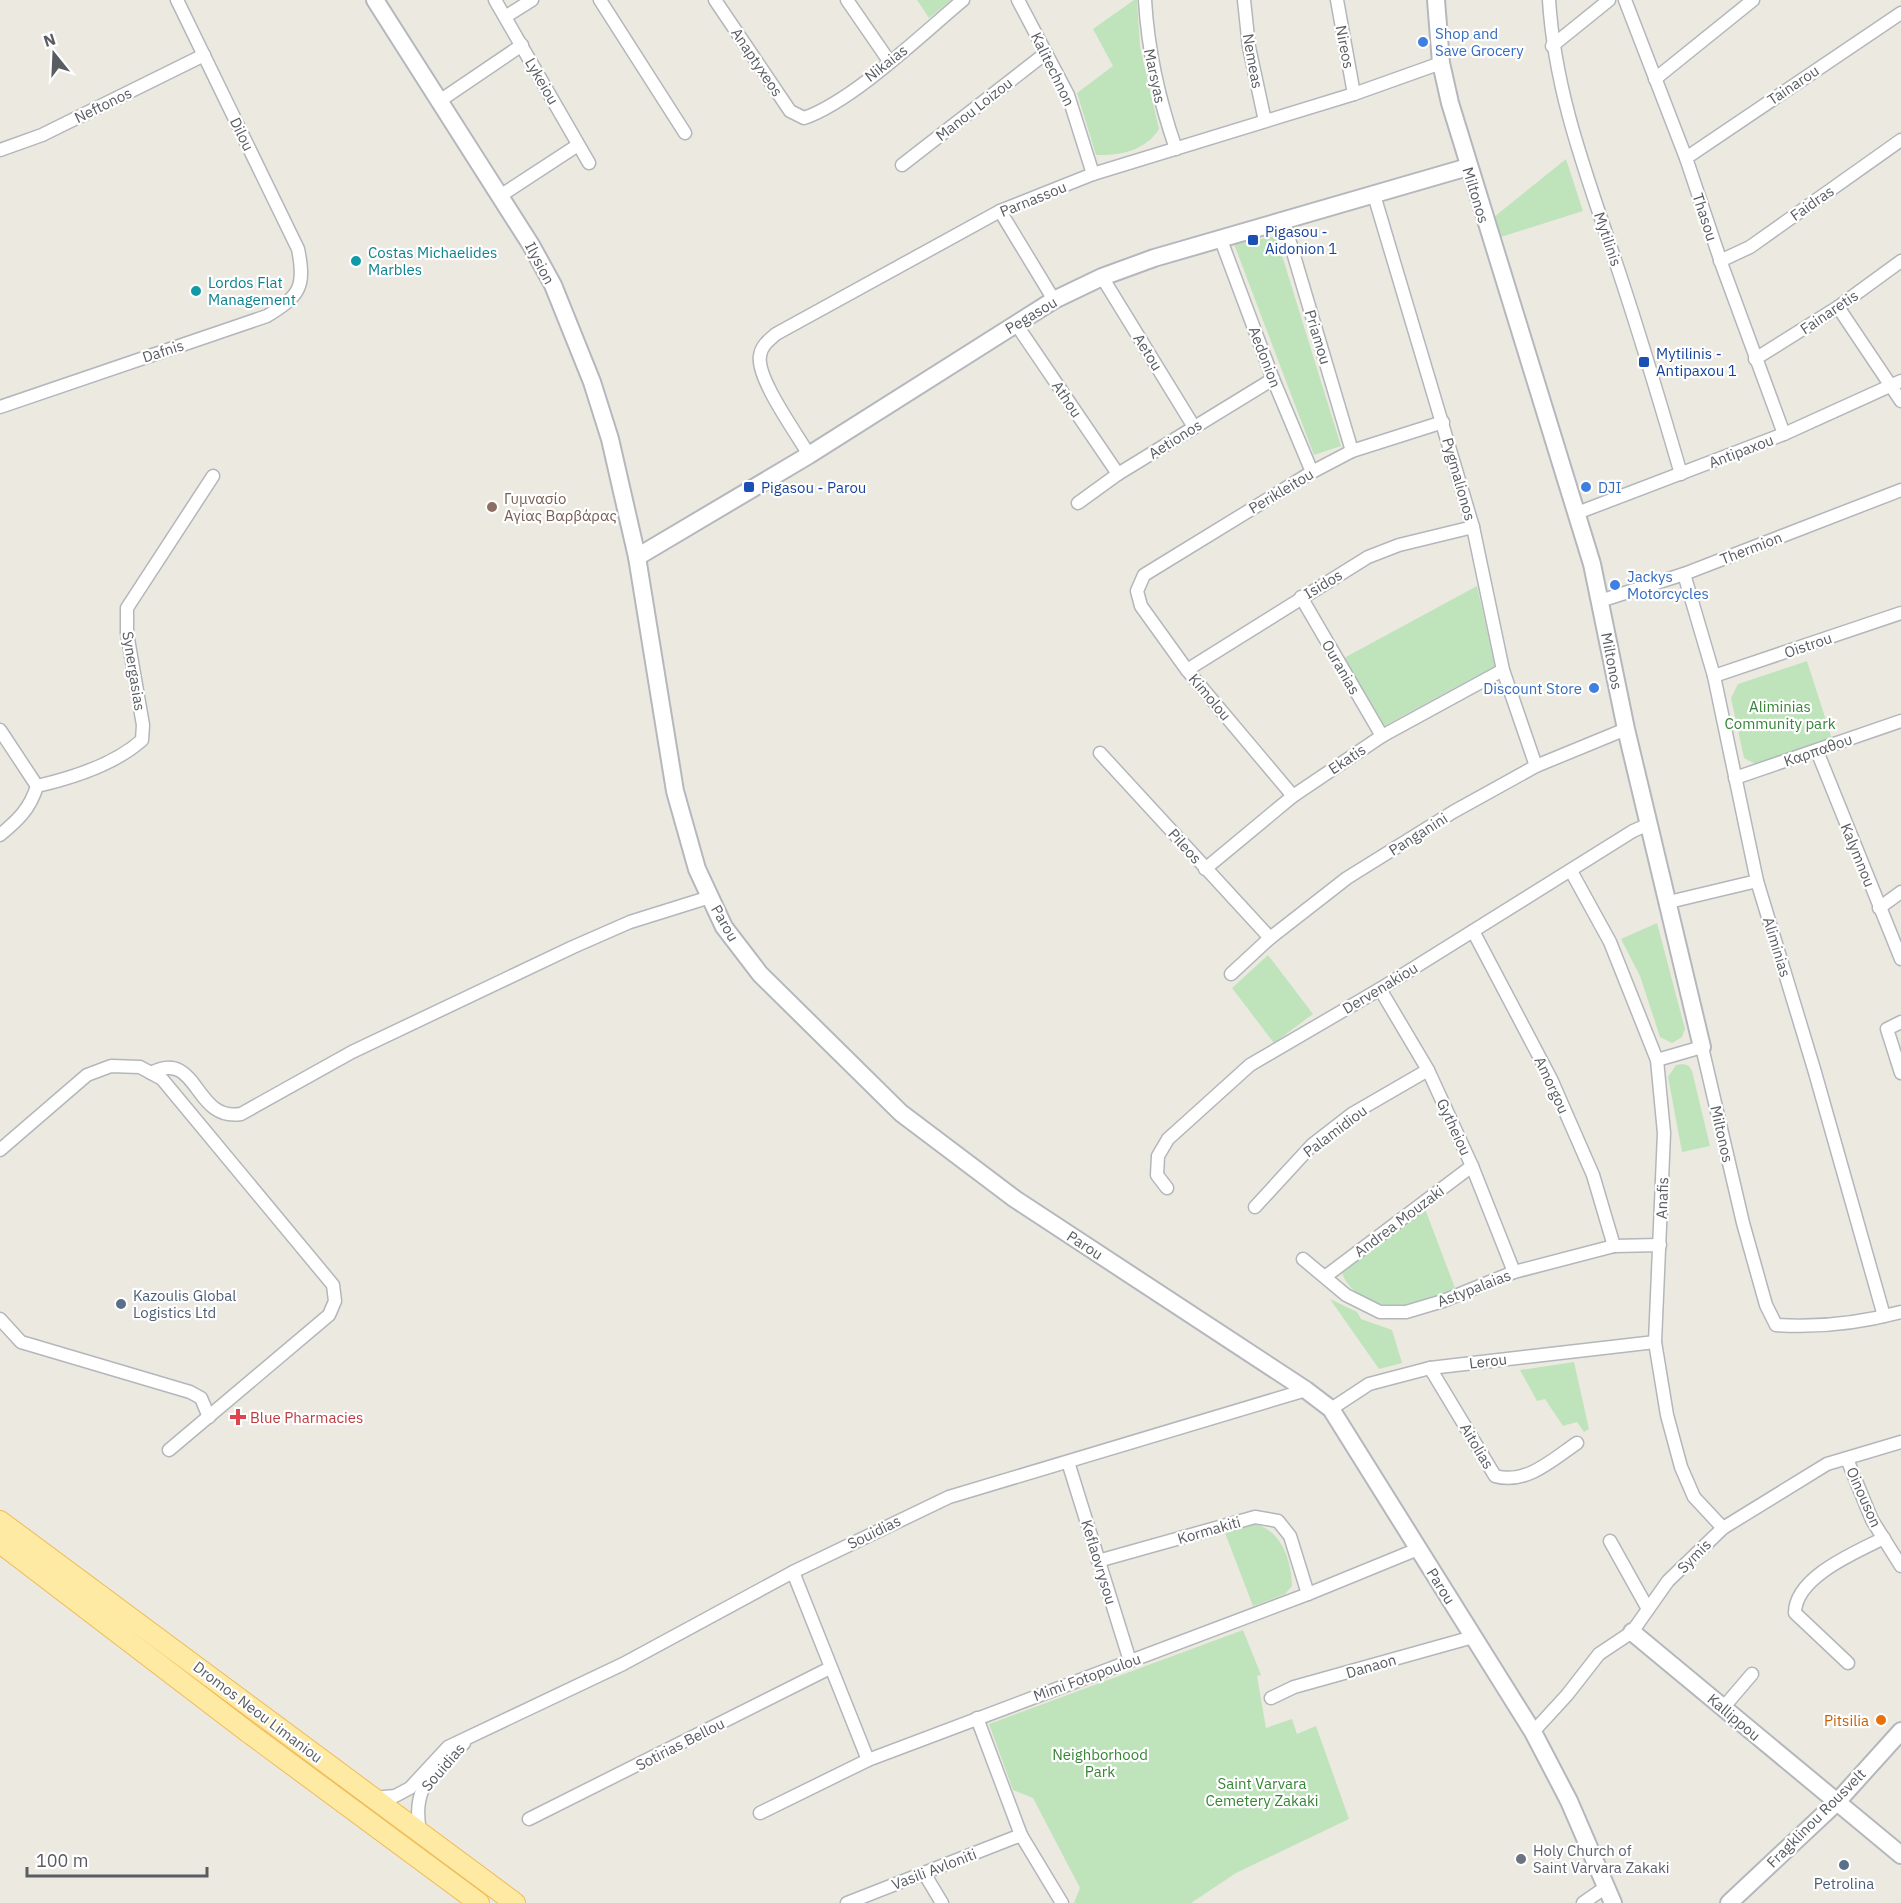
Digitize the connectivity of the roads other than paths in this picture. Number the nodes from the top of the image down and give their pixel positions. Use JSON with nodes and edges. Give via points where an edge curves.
{"nodes":[{"id":1,"x":177,"y":0,"type":"edge"},
{"id":2,"x":375,"y":0,"type":"edge"},
{"id":3,"x":495,"y":0,"type":"edge"},
{"id":4,"x":532,"y":0,"type":"edge"},
{"id":5,"x":600,"y":0,"type":"edge"},
{"id":6,"x":715,"y":0,"type":"edge"},
{"id":7,"x":848,"y":0,"type":"edge"},
{"id":8,"x":963,"y":0,"type":"edge"},
{"id":9,"x":1018,"y":0,"type":"edge"},
{"id":10,"x":1145,"y":0,"type":"edge"},
{"id":11,"x":1244,"y":0,"type":"edge"},
{"id":12,"x":1337,"y":0,"type":"edge"},
{"id":13,"x":1436,"y":0,"type":"edge"},
{"id":14,"x":1549,"y":0,"type":"edge"},
{"id":15,"x":1609,"y":0,"type":"edge"},
{"id":16,"x":1625,"y":0,"type":"edge"},
{"id":17,"x":1753,"y":0,"type":"edge"},
{"id":18,"x":1901,"y":13,"type":"edge"},
{"id":19,"x":505,"y":17,"type":"junction"},
{"id":20,"x":522,"y":45,"type":"junction"},
{"id":21,"x":1552,"y":46,"type":"junction"},
{"id":22,"x":1046,"y":53,"type":"junction"},
{"id":23,"x":204,"y":55,"type":"junction"},
{"id":24,"x":890,"y":62,"type":"junction"},
{"id":25,"x":1442,"y":63,"type":"junction"},
{"id":26,"x":1655,"y":79,"type":"junction"},
{"id":27,"x":1354,"y":94,"type":"junction"},
{"id":28,"x":438,"y":102,"type":"junction"},
{"id":29,"x":804,"y":118,"type":"joint"},
{"id":30,"x":1265,"y":121,"type":"junction"},
{"id":31,"x":686,"y":133,"type":"dead end"},
{"id":32,"x":1901,"y":140,"type":"edge"},
{"id":33,"x":578,"y":145,"type":"junction"},
{"id":34,"x":1176,"y":149,"type":"junction"},
{"id":35,"x":0,"y":150,"type":"edge"},
{"id":36,"x":1686,"y":158,"type":"junction"},
{"id":37,"x":588,"y":163,"type":"dead end"},
{"id":38,"x":902,"y":165,"type":"dead end"},
{"id":39,"x":1468,"y":167,"type":"junction"},
{"id":40,"x":1093,"y":174,"type":"junction"},
{"id":41,"x":1374,"y":195,"type":"junction"},
{"id":42,"x":500,"y":196,"type":"junction"},
{"id":43,"x":1000,"y":211,"type":"junction"},
{"id":44,"x":1284,"y":222,"type":"junction"},
{"id":45,"x":1221,"y":240,"type":"junction"},
{"id":46,"x":1720,"y":261,"type":"junction"},
{"id":47,"x":1901,"y":261,"type":"edge"},
{"id":48,"x":302,"y":269,"type":"joint"},
{"id":49,"x":1102,"y":277,"type":"junction"},
{"id":50,"x":1054,"y":300,"type":"junction"},
{"id":51,"x":1838,"y":307,"type":"junction"},
{"id":52,"x":1016,"y":324,"type":"junction"},
{"id":53,"x":1755,"y":359,"type":"junction"},
{"id":54,"x":1273,"y":379,"type":"junction"},
{"id":55,"x":1896,"y":383,"type":"edge"},
{"id":56,"x":1901,"y":401,"type":"edge"},
{"id":57,"x":0,"y":407,"type":"edge"},
{"id":58,"x":1443,"y":422,"type":"junction"},
{"id":59,"x":1194,"y":427,"type":"junction"},
{"id":60,"x":1784,"y":434,"type":"junction"},
{"id":61,"x":1352,"y":451,"type":"junction"},
{"id":62,"x":809,"y":455,"type":"junction"},
{"id":63,"x":1311,"y":472,"type":"junction"},
{"id":64,"x":1118,"y":474,"type":"junction"},
{"id":65,"x":1681,"y":474,"type":"junction"},
{"id":66,"x":213,"y":476,"type":"dead end"},
{"id":67,"x":1901,"y":490,"type":"edge"},
{"id":68,"x":1078,"y":503,"type":"dead end"},
{"id":69,"x":1577,"y":513,"type":"junction"},
{"id":70,"x":1473,"y":527,"type":"junction"},
{"id":71,"x":637,"y":557,"type":"junction"},
{"id":72,"x":1684,"y":574,"type":"junction"},
{"id":73,"x":1137,"y":591,"type":"joint"},
{"id":74,"x":1301,"y":597,"type":"junction"},
{"id":75,"x":1600,"y":601,"type":"junction"},
{"id":76,"x":1901,"y":613,"type":"edge"},
{"id":77,"x":1187,"y":670,"type":"junction"},
{"id":78,"x":1503,"y":670,"type":"junction"},
{"id":79,"x":1714,"y":676,"type":"junction"},
{"id":80,"x":1901,"y":721,"type":"edge"},
{"id":81,"x":1626,"y":729,"type":"junction"},
{"id":82,"x":0,"y":730,"type":"edge"},
{"id":83,"x":1382,"y":736,"type":"junction"},
{"id":84,"x":1817,"y":751,"type":"junction"},
{"id":85,"x":1100,"y":753,"type":"dead end"},
{"id":86,"x":1536,"y":766,"type":"junction"},
{"id":87,"x":1735,"y":778,"type":"junction"},
{"id":88,"x":37,"y":786,"type":"junction"},
{"id":89,"x":1293,"y":796,"type":"junction"},
{"id":90,"x":1649,"y":824,"type":"junction"},
{"id":91,"x":0,"y":835,"type":"edge"},
{"id":92,"x":1205,"y":869,"type":"junction"},
{"id":93,"x":1571,"y":871,"type":"junction"},
{"id":94,"x":1757,"y":881,"type":"junction"},
{"id":95,"x":1901,"y":892,"type":"edge"},
{"id":96,"x":710,"y":897,"type":"junction"},
{"id":97,"x":1669,"y":902,"type":"junction"},
{"id":98,"x":1879,"y":908,"type":"junction"},
{"id":99,"x":1473,"y":931,"type":"junction"},
{"id":100,"x":1270,"y":938,"type":"junction"},
{"id":101,"x":1901,"y":958,"type":"edge"},
{"id":102,"x":1231,"y":974,"type":"dead end"},
{"id":103,"x":1380,"y":989,"type":"junction"},
{"id":104,"x":1901,"y":1022,"type":"edge"},
{"id":105,"x":1702,"y":1047,"type":"junction"},
{"id":106,"x":1657,"y":1060,"type":"junction"},
{"id":107,"x":1428,"y":1070,"type":"junction"},
{"id":108,"x":151,"y":1073,"type":"junction"},
{"id":109,"x":1901,"y":1073,"type":"edge"},
{"id":110,"x":0,"y":1150,"type":"edge"},
{"id":111,"x":1472,"y":1166,"type":"junction"},
{"id":112,"x":1167,"y":1188,"type":"dead end"},
{"id":113,"x":1255,"y":1207,"type":"dead end"},
{"id":114,"x":1660,"y":1245,"type":"junction"},
{"id":115,"x":1614,"y":1246,"type":"junction"},
{"id":116,"x":1303,"y":1258,"type":"dead end"},
{"id":117,"x":1514,"y":1272,"type":"junction"},
{"id":118,"x":1326,"y":1276,"type":"junction"},
{"id":119,"x":1901,"y":1312,"type":"edge"},
{"id":120,"x":1884,"y":1316,"type":"junction"},
{"id":121,"x":0,"y":1319,"type":"edge"},
{"id":122,"x":1654,"y":1342,"type":"junction"},
{"id":123,"x":1430,"y":1368,"type":"junction"},
{"id":124,"x":1306,"y":1390,"type":"junction"},
{"id":125,"x":1331,"y":1409,"type":"junction"},
{"id":126,"x":209,"y":1417,"type":"junction"},
{"id":127,"x":1901,"y":1442,"type":"edge"},
{"id":128,"x":1577,"y":1443,"type":"dead end"},
{"id":129,"x":170,"y":1450,"type":"dead end"},
{"id":130,"x":1847,"y":1459,"type":"junction"},
{"id":131,"x":1068,"y":1462,"type":"junction"},
{"id":132,"x":0,"y":1521,"type":"edge"},
{"id":133,"x":1723,"y":1528,"type":"junction"},
{"id":134,"x":1884,"y":1538,"type":"junction"},
{"id":135,"x":1610,"y":1541,"type":"dead end"},
{"id":136,"x":0,"y":1543,"type":"edge"},
{"id":137,"x":1418,"y":1549,"type":"junction"},
{"id":138,"x":1098,"y":1561,"type":"junction"},
{"id":139,"x":1901,"y":1566,"type":"edge"},
{"id":140,"x":793,"y":1572,"type":"junction"},
{"id":141,"x":1308,"y":1594,"type":"junction"},
{"id":142,"x":1648,"y":1609,"type":"junction"},
{"id":143,"x":1632,"y":1632,"type":"junction"},
{"id":144,"x":1473,"y":1637,"type":"junction"},
{"id":145,"x":1130,"y":1661,"type":"junction"},
{"id":146,"x":1848,"y":1663,"type":"dead end"},
{"id":147,"x":830,"y":1668,"type":"junction"},
{"id":148,"x":1752,"y":1674,"type":"dead end"},
{"id":149,"x":1271,"y":1698,"type":"dead end"},
{"id":150,"x":1723,"y":1707,"type":"junction"},
{"id":151,"x":976,"y":1718,"type":"junction"},
{"id":152,"x":1533,"y":1731,"type":"junction"},
{"id":153,"x":1901,"y":1731,"type":"edge"},
{"id":154,"x":468,"y":1738,"type":"junction"},
{"id":155,"x":868,"y":1760,"type":"junction"},
{"id":156,"x":374,"y":1798,"type":"junction"},
{"id":157,"x":1837,"y":1802,"type":"junction"},
{"id":158,"x":760,"y":1813,"type":"dead end"},
{"id":159,"x":530,"y":1819,"type":"dead end"},
{"id":160,"x":420,"y":1832,"type":"junction"},
{"id":161,"x":1021,"y":1835,"type":"junction"},
{"id":162,"x":1901,"y":1855,"type":"edge"},
{"id":163,"x":924,"y":1873,"type":"junction"},
{"id":164,"x":1606,"y":1887,"type":"junction"},
{"id":165,"x":479,"y":1903,"type":"edge"},
{"id":166,"x":515,"y":1903,"type":"edge"},
{"id":167,"x":847,"y":1903,"type":"edge"},
{"id":168,"x":942,"y":1903,"type":"edge"},
{"id":169,"x":1062,"y":1903,"type":"edge"},
{"id":170,"x":1583,"y":1903,"type":"edge"},
{"id":171,"x":1613,"y":1903,"type":"edge"},
{"id":172,"x":1728,"y":1903,"type":"edge"}],
"edges":[{"from":1,"to":23,"type":"street","name":"Dilou"},
{"from":2,"to":28,"type":"street","name":"Ilysion"},
{"from":3,"to":19,"type":"street","name":"Lykeiou"},
{"from":4,"to":19,"type":"street"},
{"from":5,"to":31,"type":"street"},
{"from":6,"to":29,"type":"street","name":"Anaptyxeos","via":[[790,111]]},
{"from":7,"to":24,"type":"street"},
{"from":8,"to":24,"type":"street","name":"Nikaias"},
{"from":9,"to":22,"type":"street","name":"Kalitechnon"},
{"from":10,"to":34,"type":"street","name":"Marsyas","via":[[1158,96]]},
{"from":11,"to":30,"type":"street","name":"Nemeas","via":[[1249,47]]},
{"from":12,"to":27,"type":"street","name":"Nireos"},
{"from":13,"to":25,"type":"street","name":"Miltonos"},
{"from":14,"to":21,"type":"street","name":"Mytilinis"},
{"from":15,"to":21,"type":"street"},
{"from":16,"to":26,"type":"street","name":"Thasou"},
{"from":17,"to":26,"type":"street"},
{"from":18,"to":36,"type":"street","name":"Tainarou"},
{"from":19,"to":20,"type":"street","name":"Lykeiou"},
{"from":20,"to":28,"type":"street"},
{"from":20,"to":33,"type":"street","name":"Lykeiou"},
{"from":21,"to":65,"type":"street","name":"Mytilinis","via":[[1568,118],[1647,356]]},
{"from":22,"to":38,"type":"street","name":"Manou Loizou"},
{"from":22,"to":40,"type":"street","name":"Kalitechnon","via":[[1068,95]]},
{"from":23,"to":35,"type":"street","name":"Neftonos","via":[[42,135]]},
{"from":23,"to":48,"type":"street","name":"Dilou","via":[[298,249]]},
{"from":24,"to":29,"type":"street","name":"Nikaias","via":[[823,111]]},
{"from":25,"to":27,"type":"street","name":"Parnassou"},
{"from":25,"to":39,"type":"street","name":"Miltonos"},
{"from":26,"to":36,"type":"street","name":"Thasou"},
{"from":27,"to":30,"type":"street","name":"Parnassou"},
{"from":28,"to":42,"type":"street","name":"Ilysion"},
{"from":30,"to":34,"type":"street","name":"Parnassou"},
{"from":32,"to":46,"type":"street","name":"Faidras","via":[[1750,247]]},
{"from":33,"to":37,"type":"street","name":"Lykeiou"},
{"from":33,"to":42,"type":"street"},
{"from":34,"to":40,"type":"street","name":"Parnassou"},
{"from":36,"to":46,"type":"street","name":"Thasou"},
{"from":39,"to":41,"type":"street","name":"Pegasou"},
{"from":39,"to":69,"type":"street","name":"Miltonos"},
{"from":40,"to":43,"type":"street","name":"Parnassou"},
{"from":41,"to":44,"type":"street","name":"Pegasou"},
{"from":41,"to":58,"type":"street","name":"Pygmalionos"},
{"from":42,"to":71,"type":"street","name":"Ilysion","via":[[553,285],[592,382],[610,439]]},
{"from":43,"to":50,"type":"street"},
{"from":43,"to":62,"type":"street","name":"Parnassou","via":[[776,333],[764,344],[759,357],[762,373]]},
{"from":44,"to":45,"type":"street","name":"Pegasou"},
{"from":44,"to":61,"type":"street","name":"Priamou"},
{"from":45,"to":49,"type":"street","name":"Pegasou"},
{"from":45,"to":54,"type":"street","name":"Aedonion"},
{"from":46,"to":53,"type":"street","name":"Thasou"},
{"from":47,"to":51,"type":"street","name":"Fainaretis"},
{"from":48,"to":57,"type":"street","name":"Dafnis","via":[[291,301],[267,316]]},
{"from":49,"to":50,"type":"street","name":"Pegasou"},
{"from":49,"to":59,"type":"street","name":"Aetou"},
{"from":50,"to":52,"type":"street","name":"Pegasou"},
{"from":51,"to":53,"type":"street","name":"Fainaretis"},
{"from":51,"to":55,"type":"street"},
{"from":52,"to":62,"type":"street","name":"Pegasou"},
{"from":52,"to":64,"type":"street","name":"Athou"},
{"from":53,"to":60,"type":"street","name":"Thasou"},
{"from":54,"to":59,"type":"street","name":"Aetionos"},
{"from":54,"to":63,"type":"street","name":"Aedonion"},
{"from":55,"to":56,"type":"street"},
{"from":55,"to":60,"type":"street","name":"Antipaxou"},
{"from":58,"to":61,"type":"street","name":"Perikleitou"},
{"from":58,"to":70,"type":"street","name":"Pygmalionos"},
{"from":59,"to":64,"type":"street","name":"Aetionos"},
{"from":60,"to":65,"type":"street","name":"Antipaxou"},
{"from":61,"to":63,"type":"street","name":"Perikleitou"},
{"from":62,"to":71,"type":"street","name":"Pegasou"},
{"from":63,"to":73,"type":"street","name":"Perikleitou","via":[[1144,575]]},
{"from":64,"to":68,"type":"street","name":"Aetionos"},
{"from":65,"to":69,"type":"street","name":"Antipaxou"},
{"from":66,"to":88,"type":"street","name":"Synergasias","via":[[127,608],[126,633],[143,725],[142,740],[122,755]]},
{"from":67,"to":72,"type":"street","name":"Thermion"},
{"from":69,"to":75,"type":"street","name":"Miltonos"},
{"from":70,"to":74,"type":"street","name":"Isidos","via":[[1399,544],[1368,557]]},
{"from":70,"to":78,"type":"street","name":"Pygmalionos"},
{"from":71,"to":96,"type":"street","name":"Parou","via":[[675,791],[697,869]]},
{"from":72,"to":75,"type":"street","name":"Thermion"},
{"from":72,"to":79,"type":"street","name":"Aliminias"},
{"from":73,"to":77,"type":"street","name":"Kimolou","via":[[1141,606]]},
{"from":74,"to":77,"type":"street","name":"Isidos"},
{"from":74,"to":83,"type":"street","name":"Ouranias"},
{"from":75,"to":81,"type":"street","name":"Miltonos"},
{"from":76,"to":79,"type":"street","name":"Oistrou"},
{"from":77,"to":89,"type":"street","name":"Kimolou"},
{"from":78,"to":83,"type":"street","name":"Ekatis"},
{"from":78,"to":86,"type":"street","name":"Pygmalionos"},
{"from":79,"to":87,"type":"street","name":"Aliminias"},
{"from":80,"to":84,"type":"street","name":"Καρπαθου"},
{"from":81,"to":86,"type":"street","name":"Panganini"},
{"from":81,"to":90,"type":"street","name":"Miltonos"},
{"from":82,"to":88,"type":"street"},
{"from":83,"to":89,"type":"street","name":"Ekatis"},
{"from":84,"to":87,"type":"street","name":"Καρπαθου"},
{"from":84,"to":98,"type":"street","name":"Kalymnou"},
{"from":85,"to":92,"type":"street","name":"Pileos"},
{"from":86,"to":100,"type":"street","name":"Panganini","via":[[1347,878]]},
{"from":87,"to":94,"type":"street","name":"Aliminias"},
{"from":88,"to":91,"type":"street","via":[[24,815]]},
{"from":89,"to":92,"type":"street","name":"Ekatis"},
{"from":90,"to":93,"type":"street","name":"Dervenakiou"},
{"from":90,"to":97,"type":"street","name":"Miltonos"},
{"from":92,"to":100,"type":"street","name":"Pileos"},
{"from":93,"to":99,"type":"street","name":"Dervenakiou"},
{"from":93,"to":106,"type":"street","name":"Anafis","via":[[1610,942]]},
{"from":94,"to":97,"type":"street"},
{"from":94,"to":120,"type":"street","name":"Aliminias"},
{"from":95,"to":98,"type":"street"},
{"from":96,"to":108,"type":"street","via":[[630,922],[573,947],[352,1052],[242,1114],[228,1116],[216,1111],[184,1073],[159,1068]]},
{"from":96,"to":124,"type":"street","name":"Parou","via":[[724,927],[760,974],[901,1113],[1015,1199]]},
{"from":97,"to":105,"type":"street","name":"Miltonos"},
{"from":98,"to":101,"type":"street","name":"Kalymnou"},
{"from":99,"to":103,"type":"street","name":"Dervenakiou"},
{"from":99,"to":115,"type":"street","name":"Amorgou","via":[[1551,1079],[1593,1176]]},
{"from":100,"to":102,"type":"street","name":"Panganini"},
{"from":103,"to":107,"type":"street","name":"Gytheiou"},
{"from":103,"to":112,"type":"street","name":"Dervenakiou","via":[[1250,1065],[1168,1139],[1158,1156],[1157,1175]]},
{"from":104,"to":109,"type":"street","via":[[1887,1029]]},
{"from":105,"to":106,"type":"street"},
{"from":105,"to":120,"type":"street","name":"Miltonos","via":[[1743,1223],[1766,1305],[1776,1326],[1834,1325]]},
{"from":106,"to":114,"type":"street","name":"Anafis","via":[[1664,1133]]},
{"from":107,"to":111,"type":"street","name":"Gytheiou"},
{"from":107,"to":113,"type":"street","name":"Palamidiou","via":[[1352,1114],[1312,1145]]},
{"from":108,"to":110,"type":"street","via":[[140,1067],[111,1066],[87,1075]]},
{"from":108,"to":126,"type":"street","via":[[162,1079],[333,1285],[335,1301],[329,1315]]},
{"from":111,"to":117,"type":"street","name":"Gytheiou"},
{"from":111,"to":118,"type":"street","name":"Andrea Mouzaki"},
{"from":114,"to":115,"type":"street","name":"Astypalaias"},
{"from":114,"to":122,"type":"street","name":"Anafis"},
{"from":115,"to":117,"type":"street","name":"Astypalaias"},
{"from":116,"to":118,"type":"street","name":"Astypalaias"},
{"from":117,"to":118,"type":"street","name":"Astypalaias","via":[[1406,1312],[1380,1312],[1346,1295]]},
{"from":119,"to":120,"type":"street"},
{"from":121,"to":126,"type":"street","via":[[21,1342],[190,1392],[201,1398]]},
{"from":122,"to":123,"type":"street","name":"Lerou"},
{"from":122,"to":133,"type":"street","name":"Anafis","via":[[1681,1467],[1694,1497]]},
{"from":123,"to":125,"type":"street","name":"Lerou","via":[[1370,1384]]},
{"from":123,"to":128,"type":"street","name":"Aitolias","via":[[1495,1476],[1508,1480],[1528,1475]]},
{"from":124,"to":125,"type":"street","name":"Parou"},
{"from":124,"to":131,"type":"street","name":"Souidias"},
{"from":125,"to":137,"type":"street","name":"Parou"},
{"from":126,"to":129,"type":"street"},
{"from":127,"to":130,"type":"street","name":"Symis"},
{"from":130,"to":133,"type":"street","name":"Symis","via":[[1827,1464]]},
{"from":130,"to":134,"type":"street","name":"Oinouson","via":[[1872,1520]]},
{"from":131,"to":138,"type":"street","name":"Keflaovrysou"},
{"from":131,"to":140,"type":"street","name":"Souidias","via":[[949,1497]]},
{"from":132,"to":156,"type":"main road","name":"Dromos Neou Limaniou"},
{"from":133,"to":142,"type":"street","name":"Symis","via":[[1668,1581]]},
{"from":134,"to":139,"type":"street","name":"Oinouson"},
{"from":134,"to":146,"type":"street","via":[[1823,1571],[1796,1598],[1795,1612]]},
{"from":135,"to":142,"type":"street"},
{"from":136,"to":165,"type":"main road","name":"Dromos Neou Limaniou"},
{"from":137,"to":141,"type":"street","name":"Mimi Fotopoulou"},
{"from":137,"to":144,"type":"street","name":"Parou"},
{"from":138,"to":141,"type":"street","name":"Kormakiti","via":[[1255,1516],[1278,1521],[1290,1536]]},
{"from":138,"to":145,"type":"street","name":"Keflaovrysou"},
{"from":140,"to":147,"type":"street"},
{"from":140,"to":154,"type":"street","name":"Souidias","via":[[623,1664]]},
{"from":141,"to":145,"type":"street","name":"Mimi Fotopoulou"},
{"from":142,"to":143,"type":"street","name":"Symis"},
{"from":143,"to":150,"type":"street","name":"Kallippou"},
{"from":143,"to":152,"type":"street","name":"Symis","via":[[1599,1654],[1568,1695]]},
{"from":144,"to":149,"type":"street","name":"Danaon","via":[[1294,1687]]},
{"from":144,"to":152,"type":"street","name":"Parou"},
{"from":145,"to":151,"type":"street","name":"Mimi Fotopoulou"},
{"from":147,"to":155,"type":"street"},
{"from":147,"to":159,"type":"street","name":"Sotirias Bellou"},
{"from":148,"to":150,"type":"street"},
{"from":150,"to":157,"type":"street","name":"Kallippou"},
{"from":151,"to":155,"type":"street","name":"Mimi Fotopoulou"},
{"from":151,"to":161,"type":"street"},
{"from":152,"to":164,"type":"street","name":"Parou"},
{"from":153,"to":157,"type":"street","name":"Fragklinou Rousvelt"},
{"from":154,"to":156,"type":"street","name":"Souidias","via":[[448,1747],[410,1788],[395,1796]]},
{"from":154,"to":160,"type":"street","name":"Souidias","via":[[437,1769],[419,1795],[416,1809]]},
{"from":155,"to":158,"type":"street","name":"Mimi Fotopoulou"},
{"from":156,"to":160,"type":"main road","name":"Dromos Neou Limaniou"},
{"from":157,"to":162,"type":"street","name":"Kallippou"},
{"from":157,"to":172,"type":"street","name":"Fragklinou Rousvelt"},
{"from":160,"to":166,"type":"main road","name":"Dromos Neou Limaniou"},
{"from":161,"to":163,"type":"street","name":"Vasili Avloniti"},
{"from":161,"to":169,"type":"street"},
{"from":163,"to":167,"type":"street","name":"Vasili Avloniti"},
{"from":163,"to":168,"type":"street"},
{"from":164,"to":170,"type":"street"},
{"from":164,"to":171,"type":"street","name":"Parou"}]}
